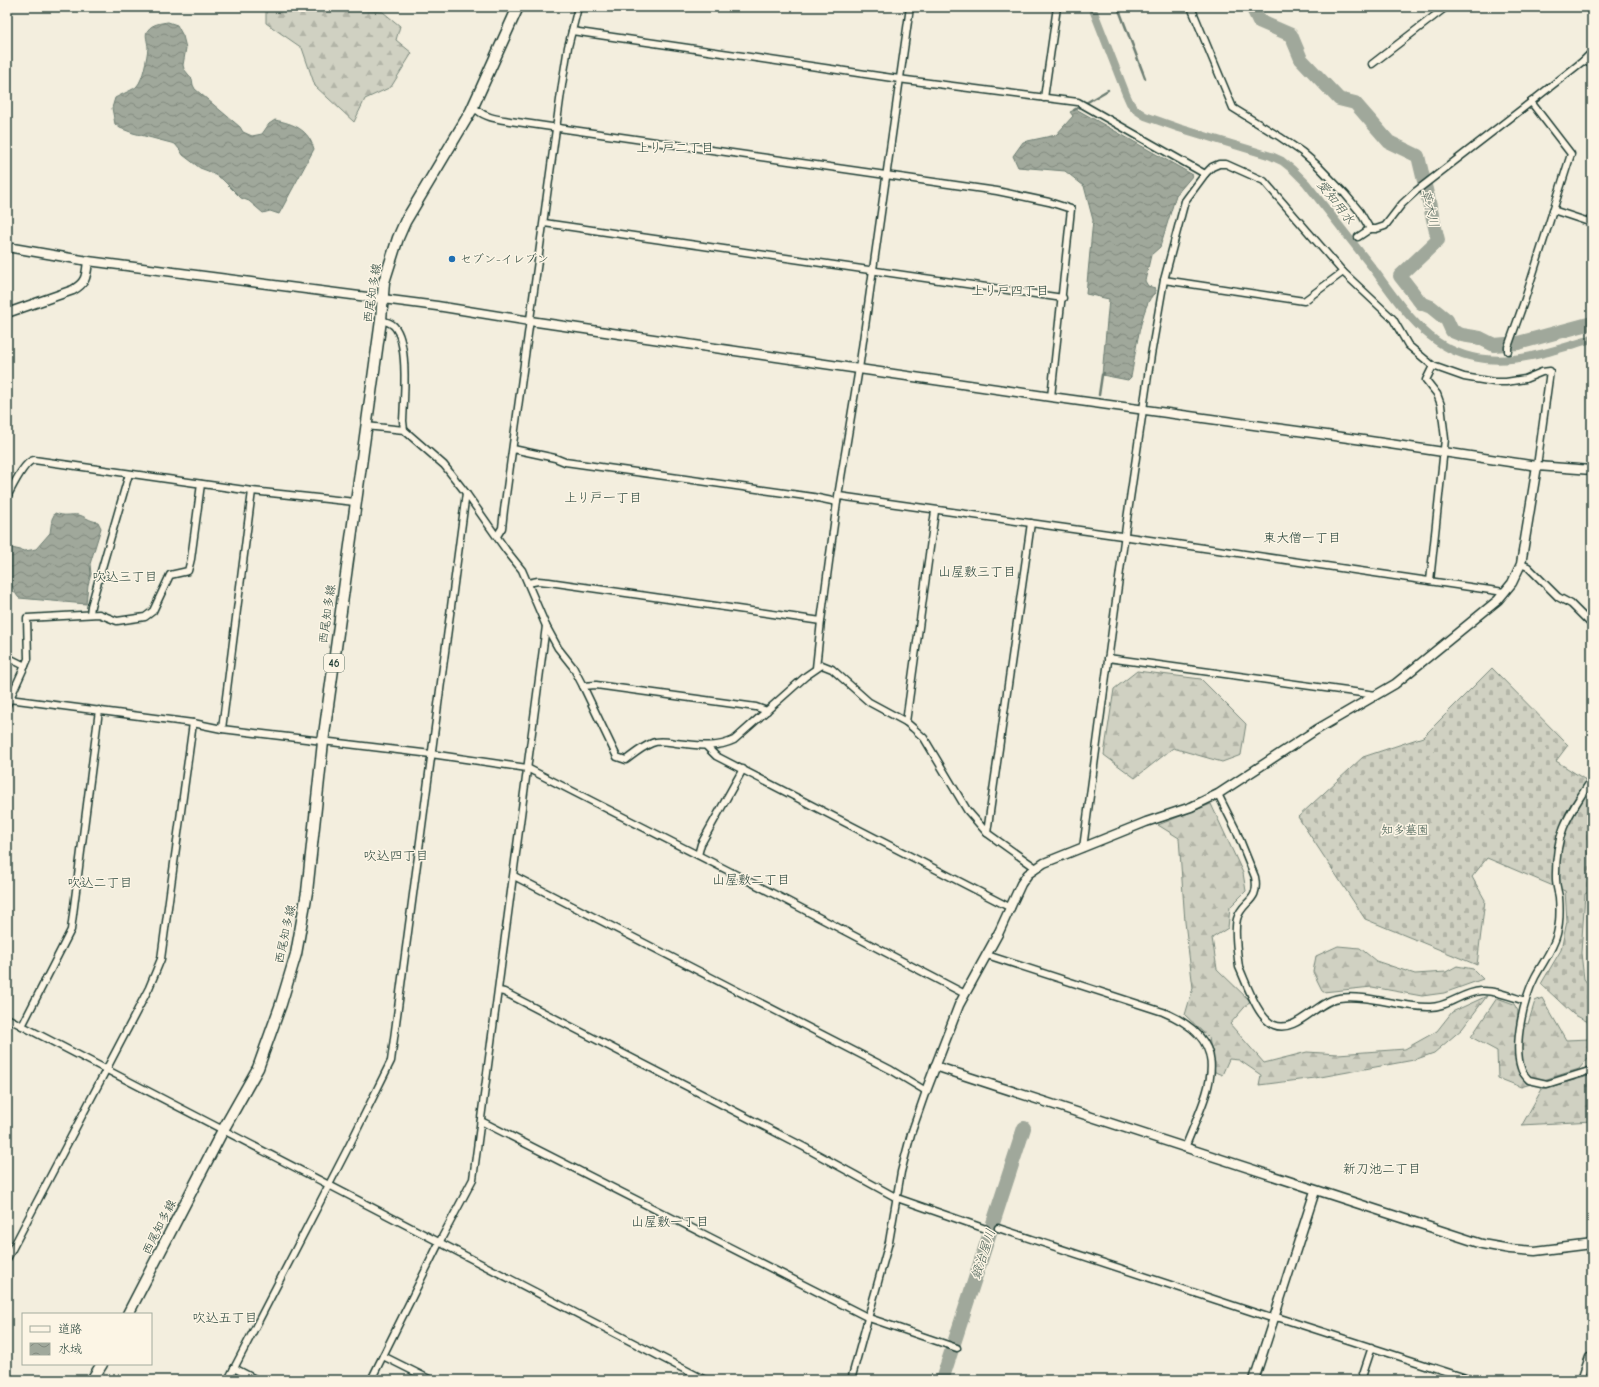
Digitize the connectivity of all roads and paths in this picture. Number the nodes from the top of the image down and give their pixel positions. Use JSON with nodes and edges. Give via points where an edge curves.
{"nodes":[{"id":1,"x":518,"y":7,"type":"edge"},
{"id":2,"x":578,"y":7,"type":"edge"},
{"id":3,"x":910,"y":7,"type":"edge"},
{"id":4,"x":1057,"y":7,"type":"edge"},
{"id":5,"x":1192,"y":7,"type":"edge"},
{"id":6,"x":1446,"y":7,"type":"edge"},
{"id":7,"x":572,"y":31,"type":"junction"},
{"id":8,"x":1592,"y":52,"type":"edge"},
{"id":9,"x":1583,"y":61,"type":"junction"},
{"id":10,"x":1372,"y":64,"type":"dead end"},
{"id":11,"x":1592,"y":64,"type":"edge"},
{"id":12,"x":900,"y":78,"type":"junction"},
{"id":13,"x":1044,"y":98,"type":"junction"},
{"id":14,"x":1531,"y":102,"type":"junction"},
{"id":15,"x":471,"y":111,"type":"junction"},
{"id":16,"x":557,"y":127,"type":"junction"},
{"id":17,"x":1205,"y":174,"type":"junction"},
{"id":18,"x":886,"y":175,"type":"junction"},
{"id":19,"x":1553,"y":210,"type":"junction"},
{"id":20,"x":544,"y":223,"type":"junction"},
{"id":21,"x":1592,"y":223,"type":"edge"},
{"id":22,"x":1370,"y":229,"type":"junction"},
{"id":23,"x":1358,"y":237,"type":"dead end"},
{"id":24,"x":7,"y":247,"type":"edge"},
{"id":25,"x":88,"y":261,"type":"junction"},
{"id":26,"x":873,"y":270,"type":"junction"},
{"id":27,"x":1342,"y":272,"type":"junction"},
{"id":28,"x":1164,"y":280,"type":"junction"},
{"id":29,"x":1063,"y":298,"type":"junction"},
{"id":30,"x":382,"y":299,"type":"junction"},
{"id":31,"x":7,"y":313,"type":"edge"},
{"id":32,"x":381,"y":320,"type":"junction"},
{"id":33,"x":530,"y":321,"type":"junction"},
{"id":34,"x":1508,"y":351,"type":"dead end"},
{"id":35,"x":1433,"y":366,"type":"junction"},
{"id":36,"x":858,"y":368,"type":"junction"},
{"id":37,"x":1051,"y":396,"type":"junction"},
{"id":38,"x":1143,"y":409,"type":"junction"},
{"id":39,"x":366,"y":426,"type":"junction"},
{"id":40,"x":404,"y":430,"type":"junction"},
{"id":41,"x":513,"y":449,"type":"junction"},
{"id":42,"x":1444,"y":452,"type":"junction"},
{"id":43,"x":1538,"y":466,"type":"junction"},
{"id":44,"x":1592,"y":470,"type":"edge"},
{"id":45,"x":129,"y":474,"type":"junction"},
{"id":46,"x":201,"y":484,"type":"junction"},
{"id":47,"x":252,"y":491,"type":"junction"},
{"id":48,"x":466,"y":493,"type":"junction"},
{"id":49,"x":7,"y":497,"type":"edge"},
{"id":50,"x":838,"y":499,"type":"junction"},
{"id":51,"x":355,"y":502,"type":"junction"},
{"id":52,"x":935,"y":511,"type":"junction"},
{"id":53,"x":1031,"y":523,"type":"junction"},
{"id":54,"x":497,"y":536,"type":"junction"},
{"id":55,"x":1126,"y":537,"type":"junction"},
{"id":56,"x":1521,"y":564,"type":"junction"},
{"id":57,"x":1430,"y":581,"type":"junction"},
{"id":58,"x":528,"y":583,"type":"junction"},
{"id":59,"x":1504,"y":592,"type":"junction"},
{"id":60,"x":90,"y":614,"type":"junction"},
{"id":61,"x":821,"y":621,"type":"junction"},
{"id":62,"x":1592,"y":625,"type":"edge"},
{"id":63,"x":546,"y":626,"type":"junction"},
{"id":64,"x":7,"y":657,"type":"edge"},
{"id":65,"x":1108,"y":658,"type":"junction"},
{"id":66,"x":25,"y":666,"type":"junction"},
{"id":67,"x":816,"y":668,"type":"junction"},
{"id":68,"x":583,"y":686,"type":"junction"},
{"id":69,"x":1377,"y":695,"type":"junction"},
{"id":70,"x":8,"y":702,"type":"edge"},
{"id":71,"x":99,"y":710,"type":"junction"},
{"id":72,"x":767,"y":711,"type":"junction"},
{"id":73,"x":906,"y":722,"type":"junction"},
{"id":74,"x":193,"y":723,"type":"junction"},
{"id":75,"x":222,"y":729,"type":"junction"},
{"id":76,"x":323,"y":742,"type":"junction"},
{"id":77,"x":707,"y":747,"type":"junction"},
{"id":78,"x":431,"y":754,"type":"junction"},
{"id":79,"x":527,"y":768,"type":"junction"},
{"id":80,"x":743,"y":769,"type":"junction"},
{"id":81,"x":1592,"y":779,"type":"edge"},
{"id":82,"x":1218,"y":794,"type":"junction"},
{"id":83,"x":987,"y":833,"type":"junction"},
{"id":84,"x":1083,"y":848,"type":"junction"},
{"id":85,"x":698,"y":855,"type":"junction"},
{"id":86,"x":1036,"y":868,"type":"junction"},
{"id":87,"x":514,"y":876,"type":"junction"},
{"id":88,"x":1010,"y":908,"type":"junction"},
{"id":89,"x":987,"y":954,"type":"junction"},
{"id":90,"x":499,"y":991,"type":"junction"},
{"id":91,"x":965,"y":994,"type":"junction"},
{"id":92,"x":1525,"y":1001,"type":"junction"},
{"id":93,"x":7,"y":1018,"type":"edge"},
{"id":94,"x":22,"y":1026,"type":"junction"},
{"id":95,"x":935,"y":1066,"type":"junction"},
{"id":96,"x":106,"y":1068,"type":"junction"},
{"id":97,"x":1592,"y":1070,"type":"edge"},
{"id":98,"x":926,"y":1091,"type":"junction"},
{"id":99,"x":481,"y":1121,"type":"junction"},
{"id":100,"x":223,"y":1130,"type":"junction"},
{"id":101,"x":1186,"y":1148,"type":"junction"},
{"id":102,"x":329,"y":1186,"type":"junction"},
{"id":103,"x":1315,"y":1191,"type":"junction"},
{"id":104,"x":897,"y":1198,"type":"junction"},
{"id":105,"x":998,"y":1228,"type":"dead end"},
{"id":106,"x":986,"y":1229,"type":"dead end"},
{"id":107,"x":439,"y":1243,"type":"junction"},
{"id":108,"x":1592,"y":1244,"type":"edge"},
{"id":109,"x":7,"y":1259,"type":"edge"},
{"id":110,"x":129,"y":1313,"type":"edge"},
{"id":111,"x":1274,"y":1317,"type":"junction"},
{"id":112,"x":869,"y":1318,"type":"junction"},
{"id":113,"x":1372,"y":1347,"type":"junction"},
{"id":114,"x":957,"y":1348,"type":"dead end"},
{"id":115,"x":383,"y":1356,"type":"junction"},
{"id":116,"x":1592,"y":1358,"type":"edge"},
{"id":117,"x":101,"y":1365,"type":"edge"},
{"id":118,"x":234,"y":1368,"type":"junction"},
{"id":119,"x":1463,"y":1379,"type":"edge"},
{"id":120,"x":92,"y":1380,"type":"edge"},
{"id":121,"x":228,"y":1380,"type":"edge"},
{"id":122,"x":256,"y":1380,"type":"edge"},
{"id":123,"x":371,"y":1380,"type":"edge"},
{"id":124,"x":431,"y":1380,"type":"edge"},
{"id":125,"x":705,"y":1380,"type":"edge"},
{"id":126,"x":851,"y":1380,"type":"edge"},
{"id":127,"x":1254,"y":1380,"type":"edge"},
{"id":128,"x":1361,"y":1380,"type":"edge"},
{"id":129,"x":1472,"y":1380,"type":"edge"},
{"id":130,"x":1581,"y":1380,"type":"edge"}],
"edges":[{"from":1,"to":15,"type":"main road","name":"西尾知多線","number":"46"},
{"from":2,"to":7,"type":"street"},
{"from":3,"to":12,"type":"street"},
{"from":4,"to":13,"type":"street"},
{"from":5,"to":22,"type":"street","via":[[1233,108],[1280,137],[1317,165],[1360,212]]},
{"from":6,"to":10,"type":"street"},
{"from":7,"to":12,"type":"street"},
{"from":7,"to":16,"type":"street"},
{"from":8,"to":9,"type":"street"},
{"from":9,"to":11,"type":"street"},
{"from":9,"to":14,"type":"street"},
{"from":12,"to":13,"type":"street"},
{"from":12,"to":18,"type":"street"},
{"from":13,"to":17,"type":"street","via":[[1078,102]]},
{"from":14,"to":19,"type":"street","via":[[1571,154]]},
{"from":14,"to":22,"type":"street","via":[[1416,191],[1385,226]]},
{"from":15,"to":16,"type":"street","via":[[477,110],[492,118]]},
{"from":15,"to":30,"type":"main road","name":"西尾知多線","number":"46","via":[[405,222],[391,257]]},
{"from":16,"to":18,"type":"street"},
{"from":16,"to":20,"type":"street"},
{"from":17,"to":27,"type":"street","via":[[1212,167],[1226,164],[1264,181]]},
{"from":17,"to":28,"type":"street","via":[[1185,201]]},
{"from":18,"to":26,"type":"street"},
{"from":18,"to":29,"type":"street","via":[[997,191],[1072,208]]},
{"from":19,"to":21,"type":"street"},
{"from":19,"to":34,"type":"street"},
{"from":20,"to":26,"type":"street"},
{"from":20,"to":33,"type":"street"},
{"from":22,"to":23,"type":"street"},
{"from":24,"to":25,"type":"street"},
{"from":25,"to":30,"type":"street"},
{"from":25,"to":31,"type":"street","via":[[84,281],[80,286]]},
{"from":26,"to":29,"type":"street"},
{"from":26,"to":36,"type":"street"},
{"from":27,"to":28,"type":"street","via":[[1304,301]]},
{"from":27,"to":35,"type":"street","via":[[1393,319],[1408,345]]},
{"from":28,"to":38,"type":"street"},
{"from":29,"to":37,"type":"street"},
{"from":30,"to":32,"type":"main road","name":"西尾知多線","number":"46"},
{"from":30,"to":33,"type":"street"},
{"from":32,"to":39,"type":"main road","name":"西尾知多線","number":"46"},
{"from":32,"to":40,"type":"street","via":[[394,326],[404,351]]},
{"from":33,"to":36,"type":"street"},
{"from":33,"to":41,"type":"street"},
{"from":35,"to":42,"type":"street","via":[[1426,380],[1441,404]]},
{"from":35,"to":43,"type":"street","via":[[1464,377],[1494,382],[1525,379],[1550,371]]},
{"from":36,"to":37,"type":"street"},
{"from":36,"to":50,"type":"street"},
{"from":37,"to":38,"type":"street"},
{"from":38,"to":42,"type":"street"},
{"from":38,"to":55,"type":"street"},
{"from":39,"to":40,"type":"street"},
{"from":39,"to":51,"type":"main road","name":"西尾知多線","number":"46"},
{"from":40,"to":48,"type":"street","via":[[444,465]]},
{"from":41,"to":50,"type":"street","via":[[566,462]]},
{"from":41,"to":54,"type":"street","via":[[502,528]]},
{"from":42,"to":43,"type":"street"},
{"from":42,"to":57,"type":"street"},
{"from":43,"to":44,"type":"street"},
{"from":43,"to":56,"type":"street"},
{"from":45,"to":46,"type":"street"},
{"from":45,"to":49,"type":"street","via":[[31,460],[26,464]]},
{"from":45,"to":60,"type":"street"},
{"from":46,"to":47,"type":"street"},
{"from":46,"to":60,"type":"street","via":[[188,571],[170,575],[153,611],[145,617],[117,621],[99,614]]},
{"from":47,"to":51,"type":"street"},
{"from":47,"to":75,"type":"street"},
{"from":48,"to":54,"type":"street"},
{"from":48,"to":78,"type":"street"},
{"from":50,"to":52,"type":"street"},
{"from":50,"to":61,"type":"street"},
{"from":51,"to":76,"type":"main road","name":"西尾知多線","number":"46"},
{"from":52,"to":53,"type":"street"},
{"from":52,"to":73,"type":"street"},
{"from":53,"to":55,"type":"street"},
{"from":53,"to":83,"type":"street"},
{"from":54,"to":58,"type":"street","via":[[522,570]]},
{"from":55,"to":57,"type":"street"},
{"from":55,"to":65,"type":"street"},
{"from":56,"to":59,"type":"street","via":[[1512,583]]},
{"from":56,"to":62,"type":"street","via":[[1528,567],[1558,597],[1571,604]]},
{"from":57,"to":59,"type":"street"},
{"from":58,"to":61,"type":"street","via":[[549,582]]},
{"from":58,"to":63,"type":"street"},
{"from":59,"to":69,"type":"street","via":[[1498,600],[1435,652]]},
{"from":60,"to":66,"type":"street","via":[[27,618],[28,659]]},
{"from":61,"to":67,"type":"street"},
{"from":63,"to":68,"type":"street"},
{"from":63,"to":79,"type":"street"},
{"from":64,"to":66,"type":"street"},
{"from":65,"to":69,"type":"street"},
{"from":65,"to":84,"type":"street"},
{"from":66,"to":70,"type":"street"},
{"from":67,"to":72,"type":"street"},
{"from":67,"to":73,"type":"street","via":[[822,665],[832,669],[869,702]]},
{"from":68,"to":72,"type":"street","via":[[596,685]]},
{"from":68,"to":77,"type":"street","via":[[617,757],[626,760],[653,742]]},
{"from":69,"to":82,"type":"street","via":[[1316,730]]},
{"from":70,"to":71,"type":"street"},
{"from":71,"to":74,"type":"street"},
{"from":71,"to":94,"type":"street","via":[[71,930]]},
{"from":72,"to":77,"type":"street","via":[[734,740],[724,745]]},
{"from":73,"to":83,"type":"street","via":[[924,738],[967,810]]},
{"from":74,"to":75,"type":"street"},
{"from":74,"to":96,"type":"street","via":[[161,959],[149,988]]},
{"from":75,"to":76,"type":"street"},
{"from":76,"to":78,"type":"street"},
{"from":76,"to":100,"type":"main road","name":"西尾知多線","number":"46","via":[[307,892],[296,954],[258,1068]]},
{"from":77,"to":80,"type":"street","via":[[716,756]]},
{"from":78,"to":79,"type":"street"},
{"from":78,"to":102,"type":"street","via":[[391,1061]]},
{"from":79,"to":85,"type":"street"},
{"from":79,"to":87,"type":"street"},
{"from":80,"to":85,"type":"street","via":[[701,844]]},
{"from":80,"to":88,"type":"street"},
{"from":81,"to":92,"type":"street","via":[[1569,814],[1562,830],[1556,852],[1560,918],[1557,933]]},
{"from":82,"to":84,"type":"street","via":[[1191,807]]},
{"from":82,"to":92,"type":"street","via":[[1255,878],[1255,894],[1237,919],[1238,960],[1261,1013],[1269,1022],[1279,1026],[1290,1026],[1322,1004],[1339,998],[1429,1008],[1442,1006],[1465,995],[1488,991]]},
{"from":83,"to":86,"type":"street"},
{"from":84,"to":86,"type":"street"},
{"from":85,"to":91,"type":"street"},
{"from":86,"to":88,"type":"street","via":[[1021,884]]},
{"from":87,"to":90,"type":"street"},
{"from":87,"to":98,"type":"street","via":[[885,1066]]},
{"from":88,"to":89,"type":"street"},
{"from":89,"to":91,"type":"street"},
{"from":89,"to":101,"type":"street","via":[[1164,1012],[1189,1024],[1201,1037],[1210,1052],[1212,1062],[1209,1086]]},
{"from":90,"to":99,"type":"street"},
{"from":90,"to":104,"type":"street","via":[[804,1147]]},
{"from":91,"to":95,"type":"street","via":[[958,1005]]},
{"from":92,"to":97,"type":"street","via":[[1518,1058],[1521,1069],[1529,1080],[1546,1084]]},
{"from":93,"to":94,"type":"street"},
{"from":94,"to":96,"type":"street"},
{"from":95,"to":98,"type":"street"},
{"from":95,"to":101,"type":"street"},
{"from":96,"to":100,"type":"street"},
{"from":96,"to":109,"type":"street"},
{"from":98,"to":104,"type":"street","via":[[911,1134]]},
{"from":99,"to":107,"type":"street","via":[[473,1179]]},
{"from":99,"to":112,"type":"street"},
{"from":100,"to":102,"type":"street"},
{"from":100,"to":110,"type":"main road","name":"西尾知多線","number":"46"},
{"from":101,"to":103,"type":"street"},
{"from":102,"to":107,"type":"street"},
{"from":102,"to":118,"type":"street"},
{"from":103,"to":108,"type":"street","via":[[1482,1244],[1535,1251]]},
{"from":103,"to":111,"type":"street"},
{"from":104,"to":106,"type":"street"},
{"from":104,"to":112,"type":"street","via":[[889,1242]]},
{"from":105,"to":111,"type":"street"},
{"from":107,"to":115,"type":"street"},
{"from":107,"to":125,"type":"street"},
{"from":111,"to":113,"type":"street"},
{"from":111,"to":127,"type":"street"},
{"from":112,"to":114,"type":"street"},
{"from":112,"to":126,"type":"street"},
{"from":113,"to":119,"type":"street"},
{"from":113,"to":128,"type":"street"},
{"from":115,"to":123,"type":"street"},
{"from":115,"to":124,"type":"street"},
{"from":116,"to":130,"type":"street","via":[[1589,1357]]},
{"from":117,"to":120,"type":"main road"},
{"from":118,"to":121,"type":"street"},
{"from":118,"to":122,"type":"street"},
{"from":119,"to":129,"type":"street"}]}
